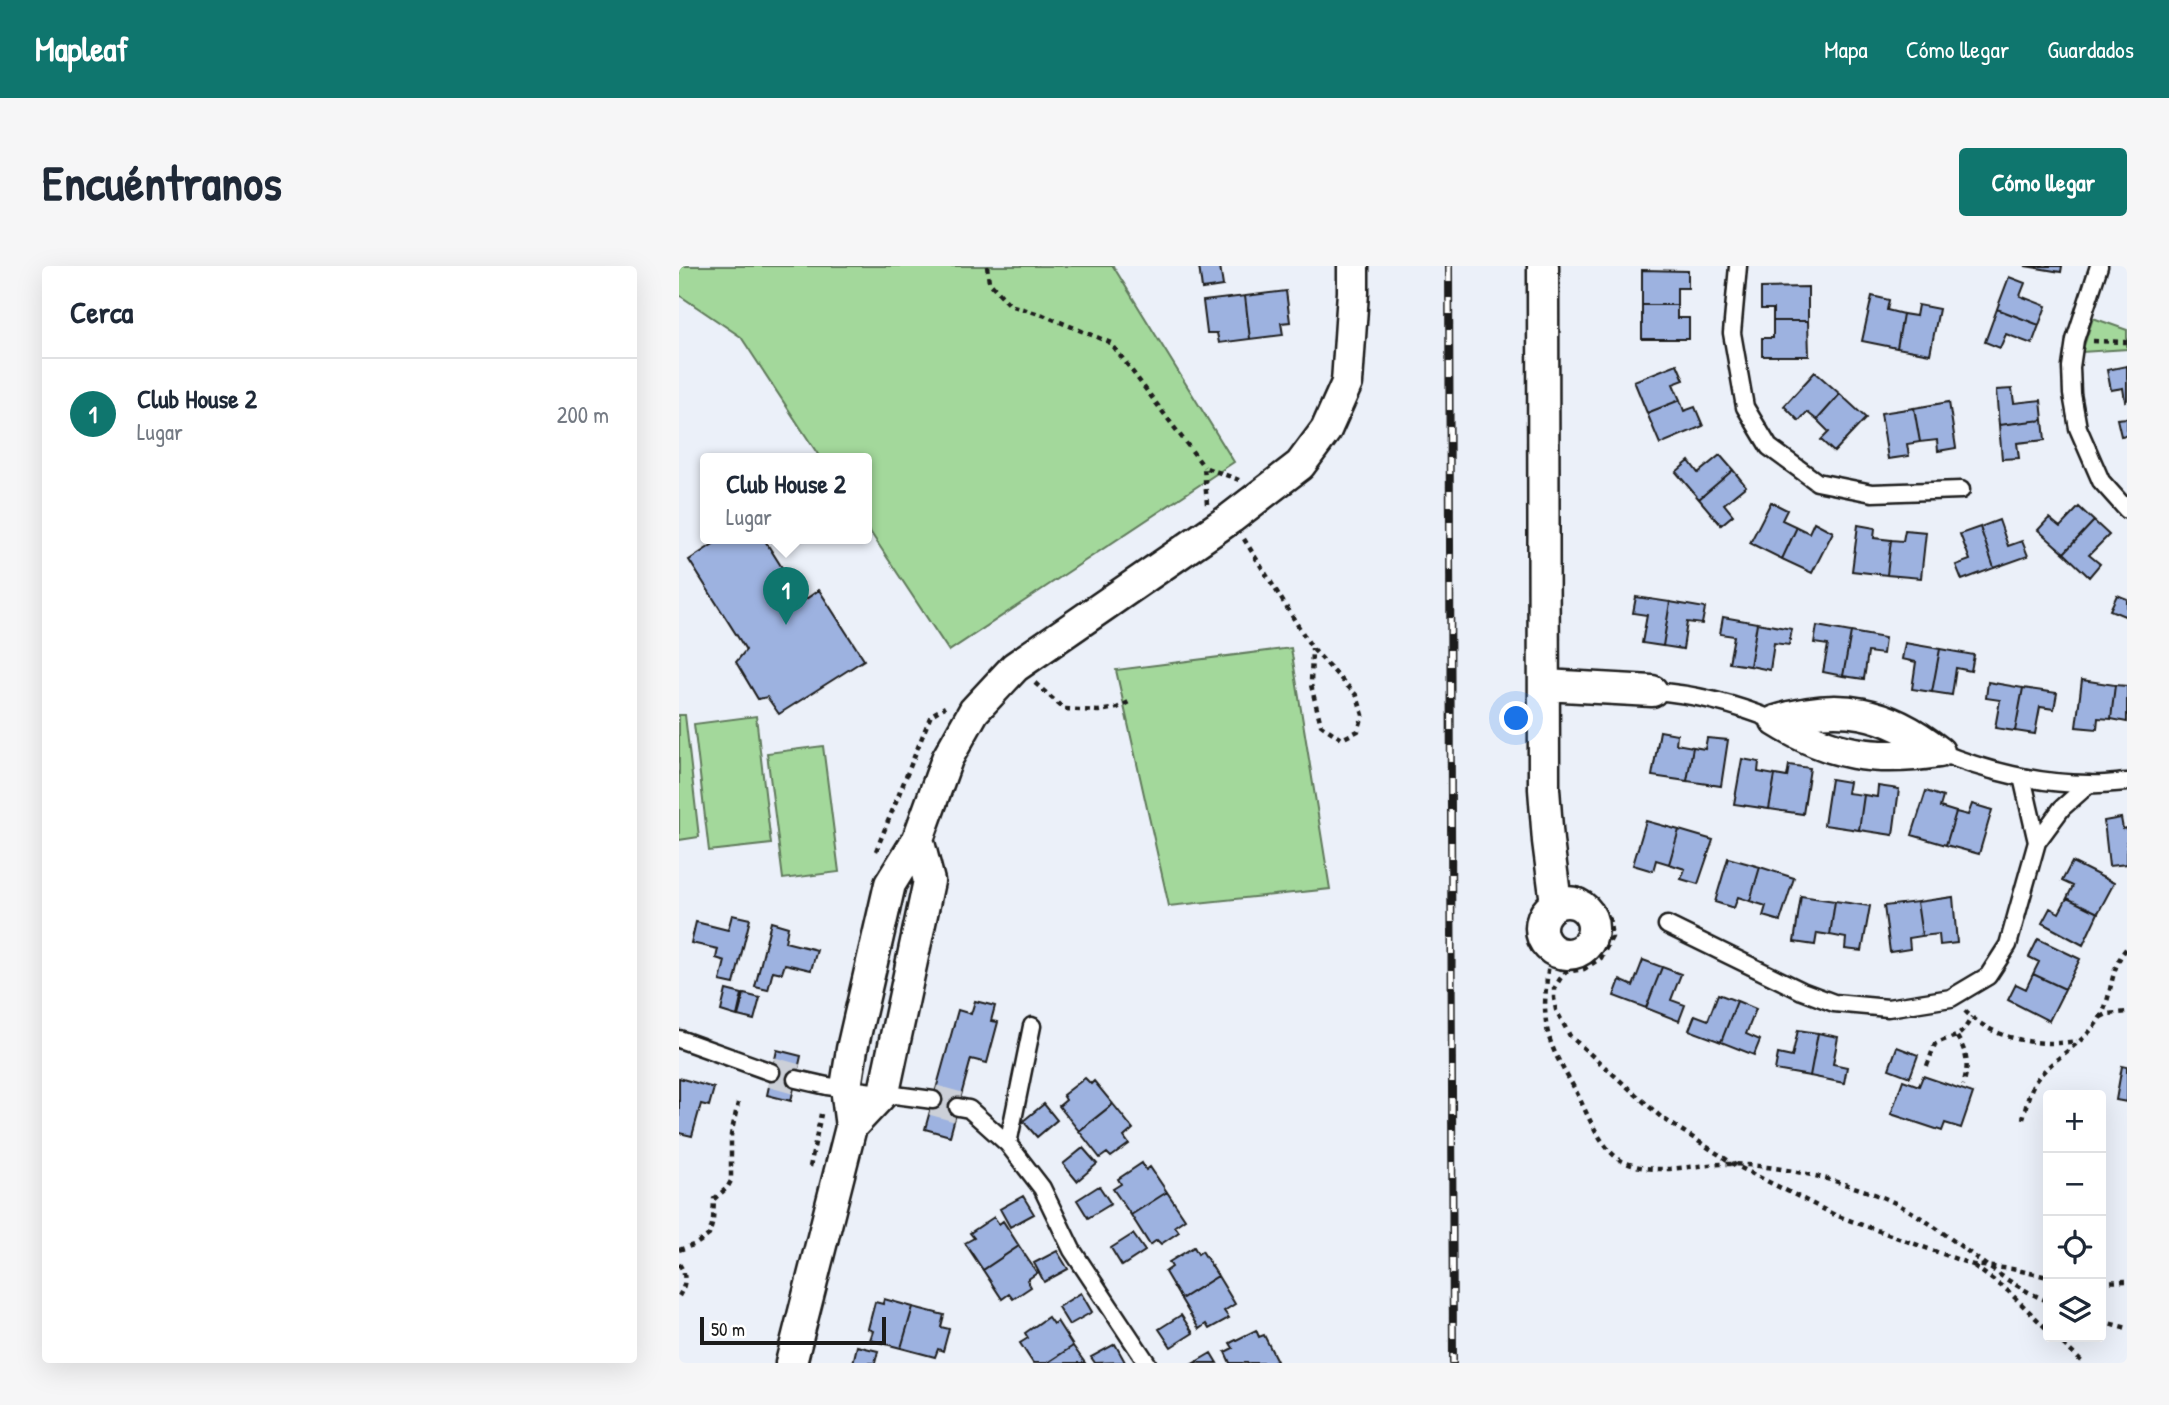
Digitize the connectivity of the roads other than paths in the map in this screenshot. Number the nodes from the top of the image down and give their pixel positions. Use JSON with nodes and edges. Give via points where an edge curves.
{"nodes":[{"id":1,"x":1353,"y":266,"type":"edge"},
{"id":2,"x":1543,"y":266,"type":"edge"},
{"id":3,"x":1738,"y":266,"type":"edge"},
{"id":4,"x":2099,"y":266,"type":"edge"},
{"id":5,"x":1961,"y":490,"type":"dead end"},
{"id":6,"x":2127,"y":510,"type":"edge"},
{"id":7,"x":1545,"y":685,"type":"junction"},
{"id":8,"x":1652,"y":691,"type":"joint"},
{"id":9,"x":1776,"y":721,"type":"junction"},
{"id":10,"x":1939,"y":752,"type":"junction"},
{"id":11,"x":2022,"y":777,"type":"junction"},
{"id":12,"x":2127,"y":782,"type":"edge"},
{"id":13,"x":2088,"y":785,"type":"junction"},
{"id":14,"x":918,"y":839,"type":"junction"},
{"id":15,"x":2037,"y":842,"type":"junction"},
{"id":16,"x":1565,"y":893,"type":"junction"},
{"id":17,"x":1667,"y":925,"type":"dead end"},
{"id":18,"x":1032,"y":1026,"type":"dead end"},
{"id":19,"x":679,"y":1039,"type":"edge"},
{"id":20,"x":771,"y":1072,"type":"tunnel mouth"},
{"id":21,"x":796,"y":1079,"type":"tunnel mouth"},
{"id":22,"x":837,"y":1086,"type":"junction"},
{"id":23,"x":884,"y":1092,"type":"junction"},
{"id":24,"x":933,"y":1100,"type":"tunnel mouth"},
{"id":25,"x":958,"y":1107,"type":"tunnel mouth"},
{"id":26,"x":851,"y":1127,"type":"junction"},
{"id":27,"x":1008,"y":1144,"type":"junction"},
{"id":28,"x":791,"y":1363,"type":"edge"},
{"id":29,"x":1147,"y":1363,"type":"edge"}],
"edges":[{"from":1,"to":14,"type":"street","via":[[1347,383],[1326,430],[1300,465],[1219,514],[1015,667],[974,711],[947,759]]},
{"from":2,"to":7,"type":"street"},
{"from":3,"to":5,"type":"lane","via":[[1732,333],[1745,407],[1769,447],[1817,482],[1872,493]]},
{"from":4,"to":6,"type":"lane","via":[[2075,340],[2072,394],[2078,428],[2101,481]]},
{"from":7,"to":8,"type":"street"},
{"from":7,"to":16,"type":"street","via":[[1545,789]]},
{"from":8,"to":9,"type":"lane","via":[[1716,699]]},
{"from":9,"to":10,"type":"street","via":[[1809,740],[1846,752],[1884,757]]},
{"from":9,"to":10,"type":"street","via":[[1800,713],[1850,711],[1898,724]]},
{"from":10,"to":11,"type":"lane","via":[[1968,765]]},
{"from":11,"to":13,"type":"lane"},
{"from":11,"to":15,"type":"lane"},
{"from":12,"to":13,"type":"lane"},
{"from":13,"to":15,"type":"lane","via":[[2062,808]]},
{"from":14,"to":22,"type":"street","via":[[890,884],[852,1049]]},
{"from":14,"to":23,"type":"street","via":[[929,881]]},
{"from":15,"to":17,"type":"lane","via":[[2008,945],[1988,976],[1951,998],[1888,1008],[1834,1003]]},
{"from":16,"to":16,"type":"street","via":[[1567,901],[1587,910],[1592,920],[1590,941],[1572,954],[1551,949],[1541,925],[1543,916]]},
{"from":18,"to":27,"type":"lane"},
{"from":19,"to":20,"type":"lane"},
{"from":21,"to":22,"type":"lane"},
{"from":22,"to":23,"type":"lane"},
{"from":22,"to":26,"type":"street"},
{"from":23,"to":24,"type":"lane"},
{"from":23,"to":26,"type":"street"},
{"from":25,"to":27,"type":"lane","via":[[968,1109]]},
{"from":26,"to":28,"type":"street"},
{"from":27,"to":29,"type":"lane","via":[[1042,1188],[1072,1250]]}]}
